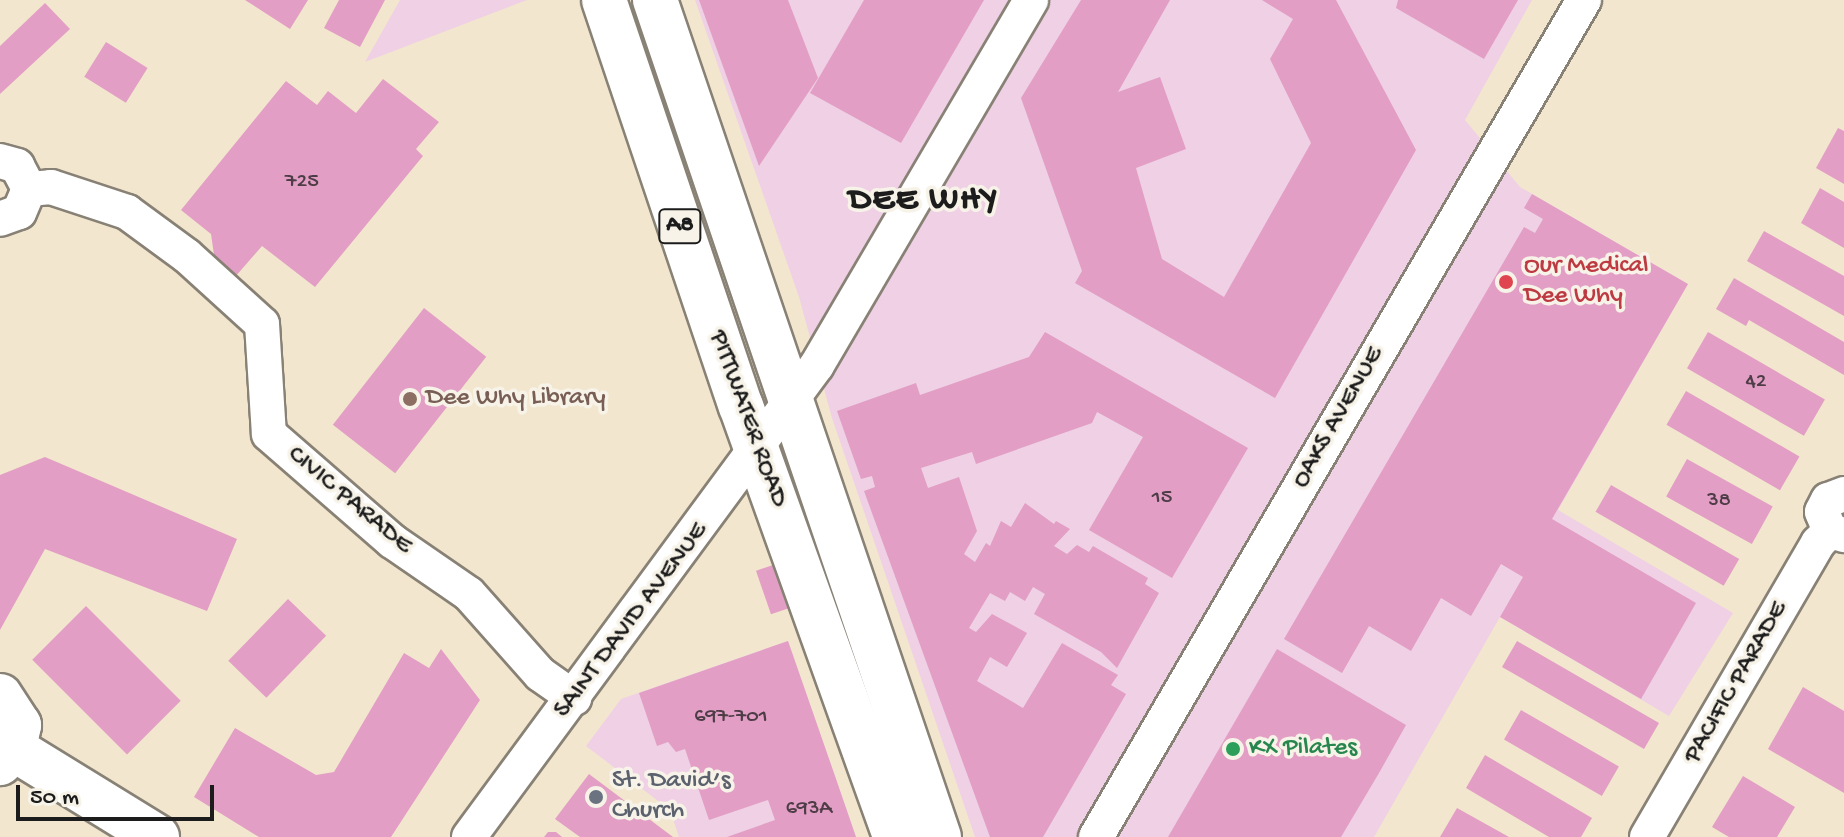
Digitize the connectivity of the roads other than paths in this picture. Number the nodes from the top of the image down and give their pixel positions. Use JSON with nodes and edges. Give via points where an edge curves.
{"nodes":[{"id":1,"x":604,"y":0,"type":"edge"},
{"id":2,"x":655,"y":0,"type":"edge"},
{"id":3,"x":1031,"y":0,"type":"edge"},
{"id":4,"x":1584,"y":0,"type":"edge"},
{"id":5,"x":0,"y":161,"type":"edge"},
{"id":6,"x":29,"y":189,"type":"junction"},
{"id":7,"x":0,"y":219,"type":"edge"},
{"id":8,"x":791,"y":403,"type":"junction"},
{"id":9,"x":758,"y":451,"type":"junction"},
{"id":10,"x":1844,"y":494,"type":"edge"},
{"id":11,"x":1837,"y":533,"type":"edge"},
{"id":12,"x":0,"y":696,"type":"edge"},
{"id":13,"x":574,"y":698,"type":"junction"},
{"id":14,"x":7,"y":756,"type":"edge"},
{"id":15,"x":157,"y":837,"type":"edge"},
{"id":16,"x":469,"y":837,"type":"edge"},
{"id":17,"x":895,"y":837,"type":"edge"},
{"id":18,"x":939,"y":837,"type":"edge"},
{"id":19,"x":1096,"y":837,"type":"edge"},
{"id":20,"x":1647,"y":837,"type":"edge"}],
"edges":[{"from":1,"to":9,"type":"main road","name":"PITTWATER ROAD","number":"A8"},
{"from":2,"to":8,"type":"main road","name":"PITTWATER ROAD","number":"A8"},
{"from":3,"to":8,"type":"street","name":"SAINT DAVID AVENUE"},
{"from":4,"to":19,"type":"street","name":"OAKS AVENUE"},
{"from":5,"to":6,"type":"street","via":[[17,166]]},
{"from":6,"to":7,"type":"street","via":[[19,212]]},
{"from":6,"to":13,"type":"street","name":"CIVIC PARADE","via":[[51,187],[127,212],[187,256],[262,324],[269,434],[392,541],[469,594],[540,674]]},
{"from":8,"to":9,"type":"street","name":"SAINT DAVID AVENUE"},
{"from":8,"to":18,"type":"main road","name":"PITTWATER ROAD","number":"A8"},
{"from":9,"to":13,"type":"street","name":"SAINT DAVID AVENUE"},
{"from":9,"to":17,"type":"main road","name":"PITTWATER ROAD","number":"A8"},
{"from":10,"to":11,"type":"street","via":[[1824,506],[1823,520]]},
{"from":11,"to":20,"type":"street","name":"PACIFIC PARADE","via":[[1818,543]]},
{"from":12,"to":14,"type":"main road","via":[[19,725]]},
{"from":13,"to":16,"type":"street","name":"SAINT DAVID AVENUE"},
{"from":14,"to":15,"type":"main road"}]}
